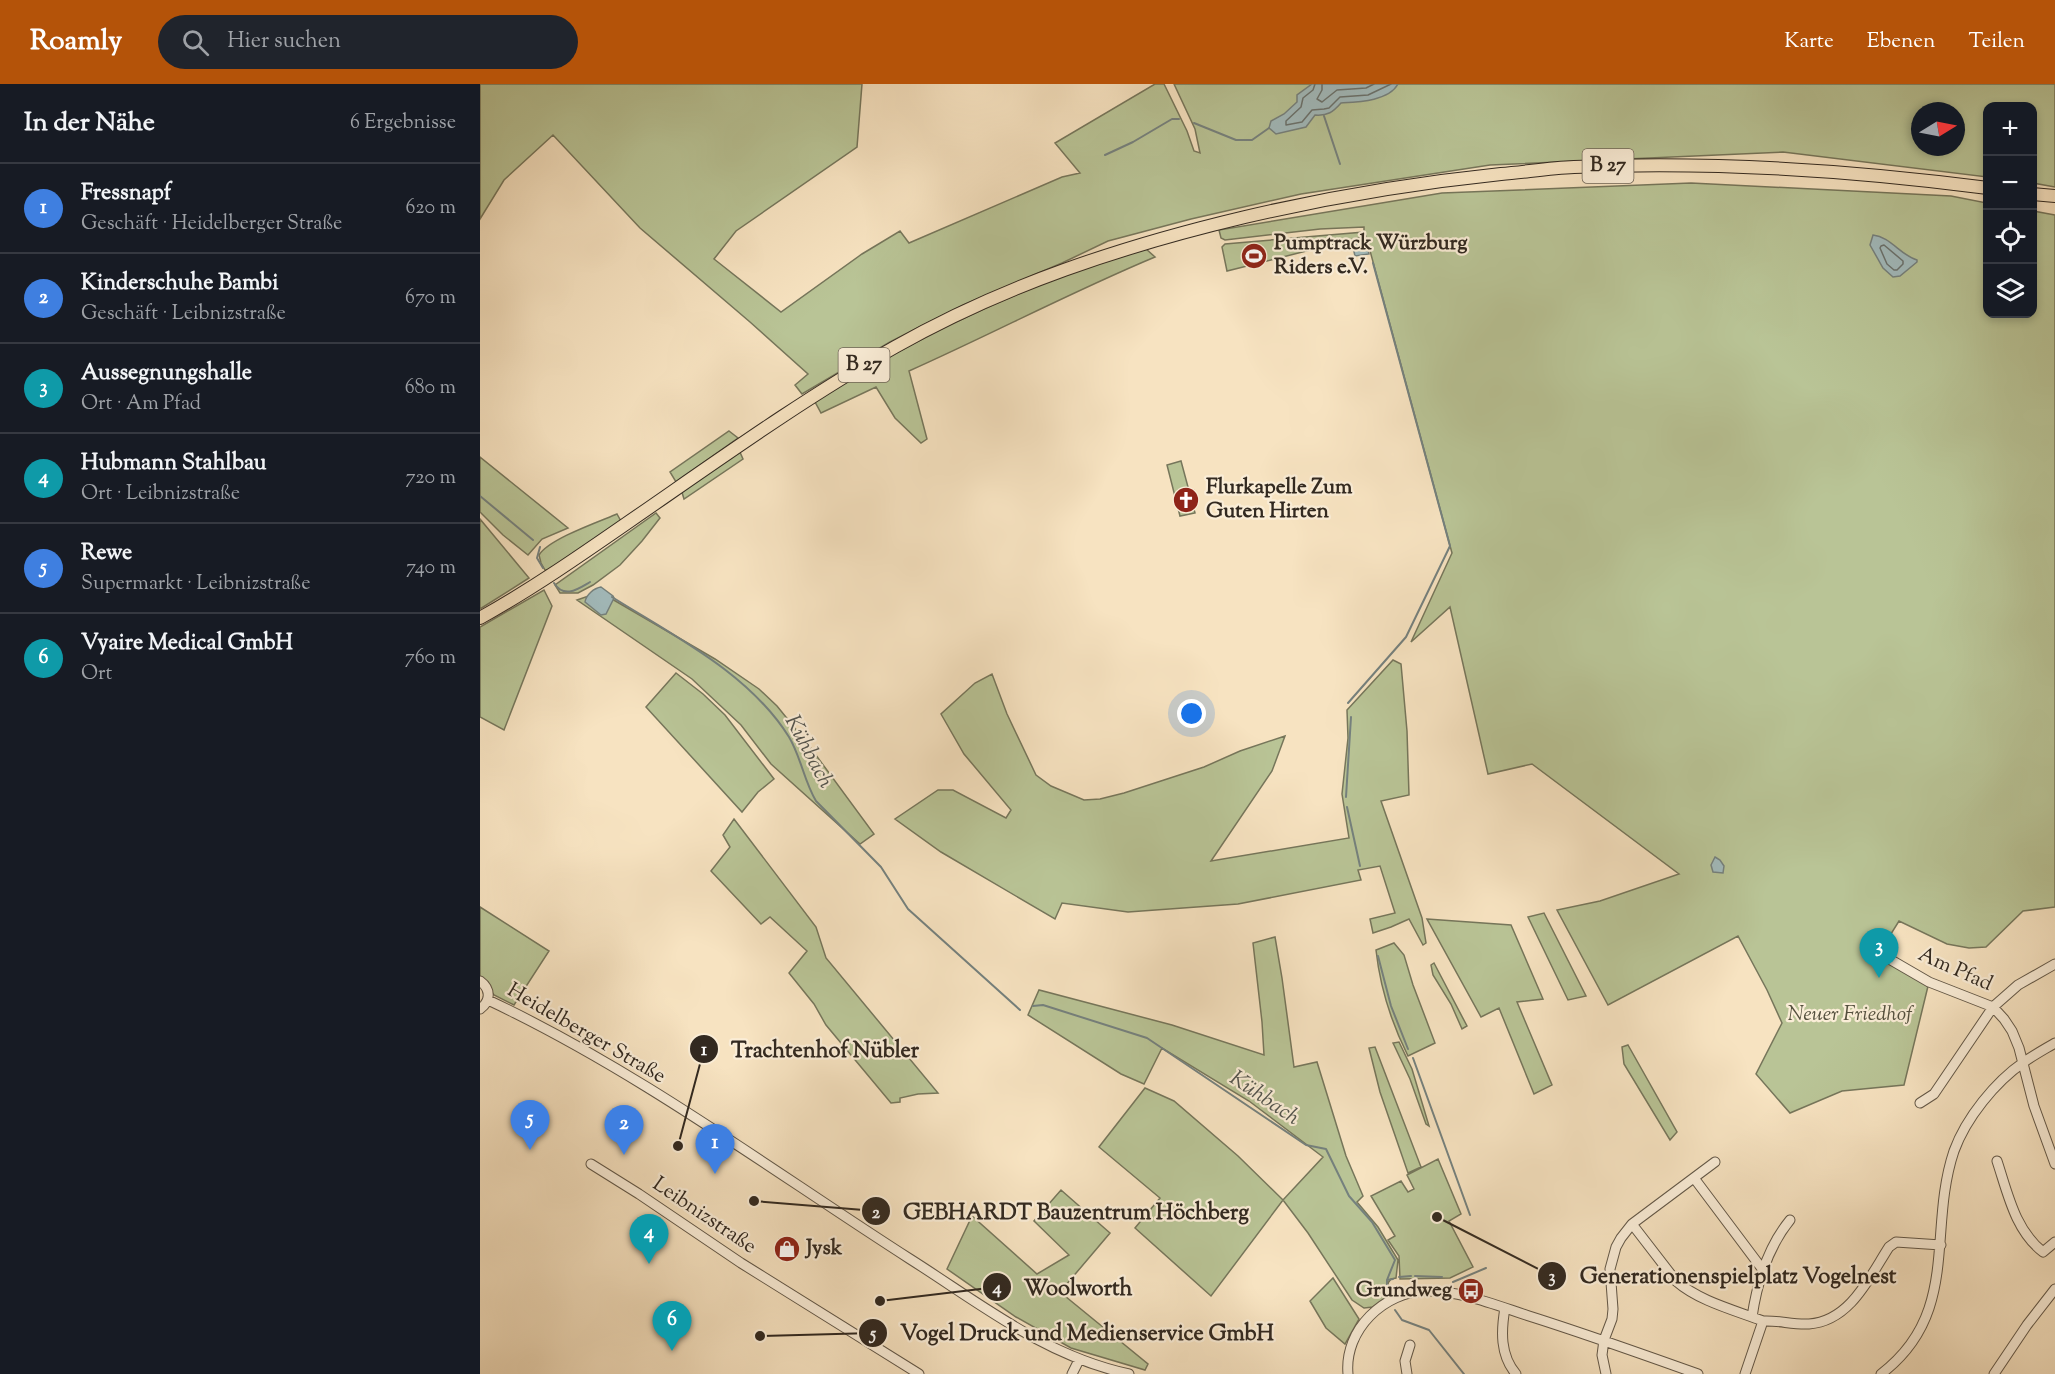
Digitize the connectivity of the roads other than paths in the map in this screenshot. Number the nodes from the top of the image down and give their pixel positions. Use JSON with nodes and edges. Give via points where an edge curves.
{"nodes":[{"id":1,"x":1983,"y":187,"type":"edge"},
{"id":2,"x":2037,"y":194,"type":"edge"},
{"id":3,"x":2055,"y":196,"type":"edge"},
{"id":4,"x":480,"y":618,"type":"edge"},
{"id":5,"x":1879,"y":953,"type":"dead end"},
{"id":6,"x":2055,"y":964,"type":"edge"},
{"id":7,"x":480,"y":981,"type":"edge"},
{"id":8,"x":488,"y":1000,"type":"junction"},
{"id":9,"x":1993,"y":1007,"type":"junction"},
{"id":10,"x":480,"y":1009,"type":"edge"},
{"id":11,"x":2055,"y":1043,"type":"edge"},
{"id":12,"x":2023,"y":1062,"type":"junction"},
{"id":13,"x":1920,"y":1103,"type":"dead end"},
{"id":14,"x":1997,"y":1161,"type":"dead end"},
{"id":15,"x":1715,"y":1162,"type":"dead end"},
{"id":16,"x":591,"y":1164,"type":"dead end"},
{"id":17,"x":2055,"y":1164,"type":"edge"},
{"id":18,"x":1694,"y":1178,"type":"junction"},
{"id":19,"x":1790,"y":1220,"type":"dead end"},
{"id":20,"x":1632,"y":1224,"type":"junction"},
{"id":21,"x":2055,"y":1242,"type":"edge"},
{"id":22,"x":1941,"y":1245,"type":"junction"},
{"id":23,"x":1763,"y":1270,"type":"junction"},
{"id":24,"x":2055,"y":1289,"type":"edge"},
{"id":25,"x":1505,"y":1308,"type":"junction"},
{"id":26,"x":1752,"y":1317,"type":"junction"},
{"id":27,"x":1763,"y":1321,"type":"junction"},
{"id":28,"x":1604,"y":1340,"type":"junction"},
{"id":29,"x":1410,"y":1345,"type":"dead end"},
{"id":30,"x":1079,"y":1360,"type":"junction"},
{"id":31,"x":919,"y":1374,"type":"edge"},
{"id":32,"x":1072,"y":1374,"type":"edge"},
{"id":33,"x":1129,"y":1374,"type":"edge"},
{"id":34,"x":1348,"y":1374,"type":"edge"},
{"id":35,"x":1407,"y":1374,"type":"edge"},
{"id":36,"x":1516,"y":1374,"type":"edge"},
{"id":37,"x":1606,"y":1374,"type":"edge"},
{"id":38,"x":1698,"y":1374,"type":"edge"},
{"id":39,"x":1745,"y":1374,"type":"edge"},
{"id":40,"x":1881,"y":1374,"type":"edge"},
{"id":41,"x":1994,"y":1374,"type":"edge"}],
"edges":[{"from":1,"to":4,"type":"main road","number":"B 27","via":[[1836,170],[1707,165],[1571,167],[1430,182],[1313,201],[1149,241],[1037,280],[896,346],[791,410],[564,567]]},
{"from":2,"to":3,"type":"main road"},
{"from":5,"to":9,"type":"street","name":"Am Pfad","via":[[1929,982]]},
{"from":6,"to":9,"type":"street","via":[[2018,986]]},
{"from":7,"to":8,"type":"street","via":[[488,990]]},
{"from":8,"to":10,"type":"street"},
{"from":8,"to":30,"type":"street","name":"Heidelberger Straße","via":[[590,1052],[989,1312]]},
{"from":9,"to":12,"type":"street","name":"Am Pfad","via":[[2013,1031]]},
{"from":9,"to":13,"type":"street","via":[[1934,1094]]},
{"from":11,"to":12,"type":"street"},
{"from":12,"to":17,"type":"street","name":"Am Pfad"},
{"from":12,"to":22,"type":"street","via":[[1974,1113],[1954,1151],[1947,1178]]},
{"from":14,"to":21,"type":"street","via":[[2022,1231],[2043,1252]]},
{"from":15,"to":18,"type":"street"},
{"from":16,"to":31,"type":"street","name":"Leibnizstraße"},
{"from":18,"to":20,"type":"street"},
{"from":18,"to":23,"type":"street"},
{"from":19,"to":23,"type":"street"},
{"from":20,"to":26,"type":"street","via":[[1684,1288]]},
{"from":20,"to":28,"type":"street","via":[[1612,1259],[1613,1309]]},
{"from":22,"to":27,"type":"street","via":[[1896,1242],[1846,1308],[1824,1321]]},
{"from":22,"to":40,"type":"street","via":[[1928,1314],[1911,1344]]},
{"from":23,"to":26,"type":"street"},
{"from":24,"to":41,"type":"street"},
{"from":25,"to":28,"type":"street"},
{"from":25,"to":34,"type":"street","via":[[1446,1292],[1427,1291],[1396,1298],[1367,1318],[1354,1338],[1348,1353]]},
{"from":25,"to":36,"type":"street","via":[[1502,1342],[1509,1366]]},
{"from":26,"to":27,"type":"street"},
{"from":27,"to":39,"type":"street"},
{"from":28,"to":37,"type":"street"},
{"from":28,"to":38,"type":"street"},
{"from":29,"to":35,"type":"street","via":[[1405,1361]]},
{"from":30,"to":32,"type":"street"},
{"from":30,"to":33,"type":"street","name":"Heidelberger Straße"}]}
